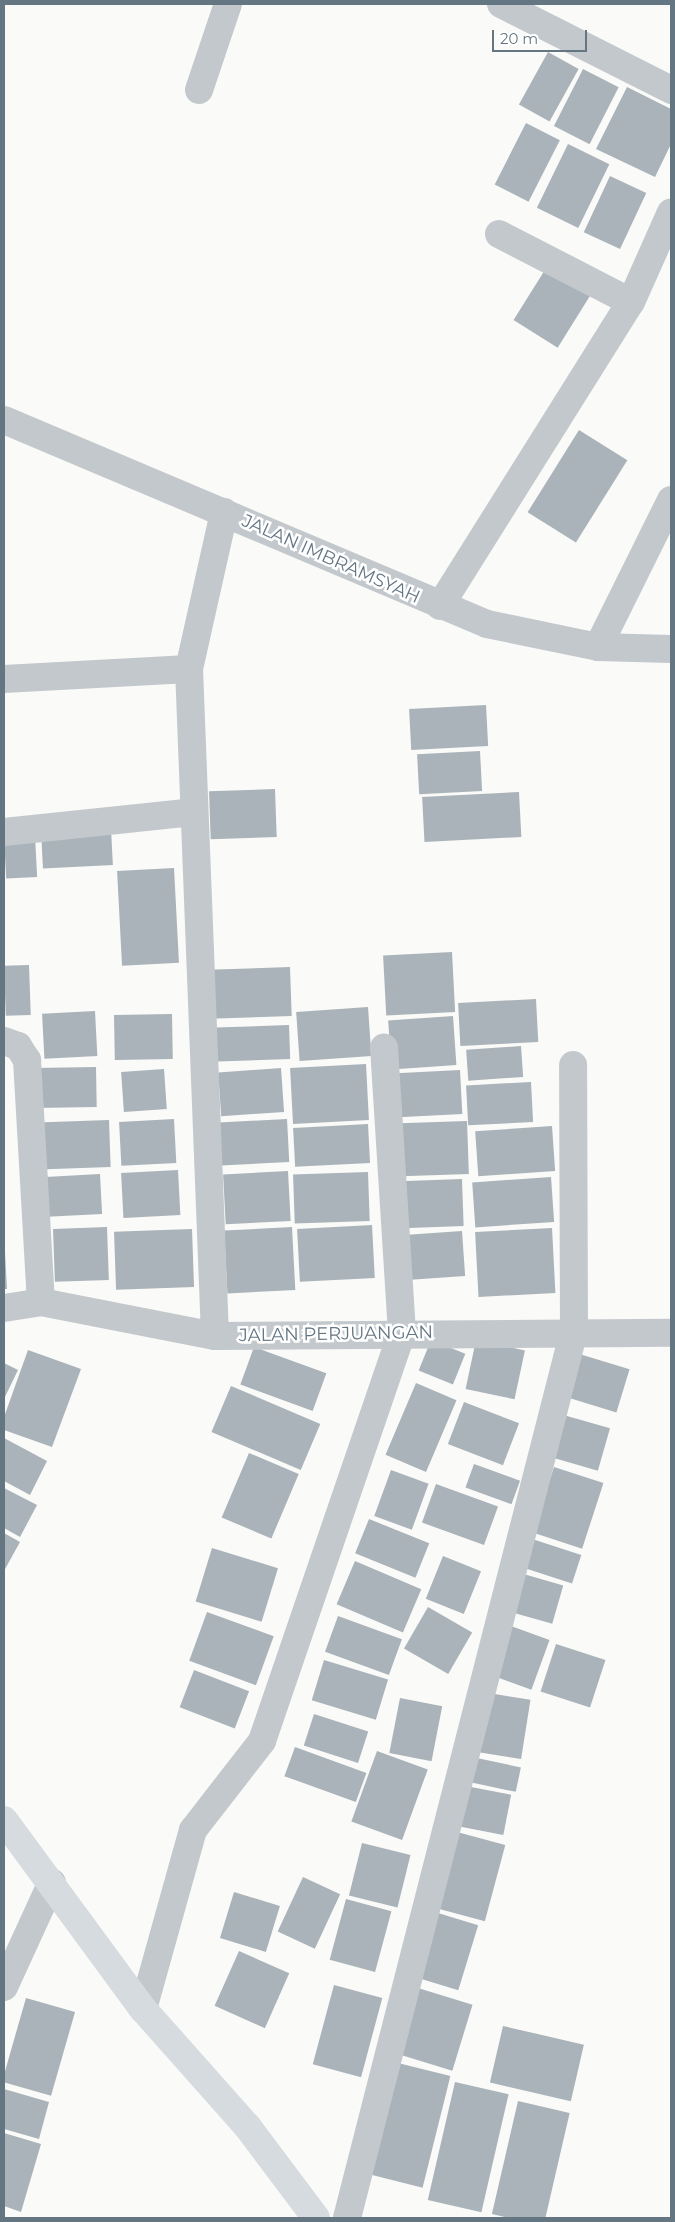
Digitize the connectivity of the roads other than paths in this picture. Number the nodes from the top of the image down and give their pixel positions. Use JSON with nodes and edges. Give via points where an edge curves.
{"nodes":[{"id":1,"x":228,"y":4,"type":"edge"},
{"id":2,"x":501,"y":4,"type":"edge"},
{"id":3,"x":199,"y":90,"type":"dead end"},
{"id":4,"x":671,"y":90,"type":"edge"},
{"id":5,"x":671,"y":212,"type":"edge"},
{"id":6,"x":499,"y":234,"type":"dead end"},
{"id":7,"x":631,"y":302,"type":"junction"},
{"id":8,"x":4,"y":420,"type":"edge"},
{"id":9,"x":671,"y":500,"type":"edge"},
{"id":10,"x":224,"y":512,"type":"junction"},
{"id":11,"x":440,"y":606,"type":"junction"},
{"id":12,"x":598,"y":647,"type":"junction"},
{"id":13,"x":671,"y":649,"type":"edge"},
{"id":14,"x":189,"y":669,"type":"junction"},
{"id":15,"x":4,"y":679,"type":"edge"},
{"id":16,"x":193,"y":812,"type":"junction"},
{"id":17,"x":4,"y":832,"type":"edge"},
{"id":18,"x":4,"y":1041,"type":"edge"},
{"id":19,"x":384,"y":1048,"type":"dead end"},
{"id":20,"x":573,"y":1065,"type":"dead end"},
{"id":21,"x":41,"y":1302,"type":"junction"},
{"id":22,"x":4,"y":1308,"type":"edge"},
{"id":23,"x":574,"y":1331,"type":"junction"},
{"id":24,"x":402,"y":1333,"type":"junction"},
{"id":25,"x":671,"y":1333,"type":"edge"},
{"id":26,"x":215,"y":1336,"type":"junction"},
{"id":27,"x":4,"y":1820,"type":"edge"},
{"id":28,"x":52,"y":1882,"type":"junction"},
{"id":29,"x":4,"y":1988,"type":"edge"},
{"id":30,"x":142,"y":2009,"type":"junction"},
{"id":31,"x":316,"y":2218,"type":"edge"},
{"id":32,"x":347,"y":2218,"type":"edge"}],
"edges":[{"from":1,"to":3,"type":"street"},
{"from":2,"to":4,"type":"street"},
{"from":5,"to":7,"type":"street"},
{"from":6,"to":7,"type":"street"},
{"from":7,"to":11,"type":"street"},
{"from":8,"to":10,"type":"street","name":"JALAN IMBRAMSYAH"},
{"from":9,"to":12,"type":"street"},
{"from":10,"to":11,"type":"street","name":"JALAN IMBRAMSYAH"},
{"from":10,"to":14,"type":"street"},
{"from":11,"to":12,"type":"street","name":"JALAN IMBRAMSYAH","via":[[539,638]]},
{"from":12,"to":13,"type":"street","name":"JALAN IMBRAMSYAH"},
{"from":14,"to":15,"type":"street"},
{"from":14,"to":16,"type":"street"},
{"from":16,"to":17,"type":"street"},
{"from":16,"to":26,"type":"street"},
{"from":18,"to":21,"type":"street","via":[[18,1046],[27,1060]]},
{"from":19,"to":24,"type":"street"},
{"from":20,"to":23,"type":"street"},
{"from":21,"to":22,"type":"street","name":"JALAN PERJUANGAN"},
{"from":21,"to":26,"type":"street","name":"JALAN PERJUANGAN"},
{"from":23,"to":24,"type":"street","name":"JALAN PERJUANGAN"},
{"from":23,"to":25,"type":"street","name":"JALAN PERJUANGAN"},
{"from":23,"to":32,"type":"street"},
{"from":24,"to":26,"type":"street","name":"JALAN PERJUANGAN"},
{"from":24,"to":30,"type":"street","via":[[262,1741],[193,1830]]},
{"from":27,"to":28,"type":"main road"},
{"from":28,"to":29,"type":"street"},
{"from":28,"to":30,"type":"main road"},
{"from":30,"to":31,"type":"main road","via":[[247,2126]]}]}
